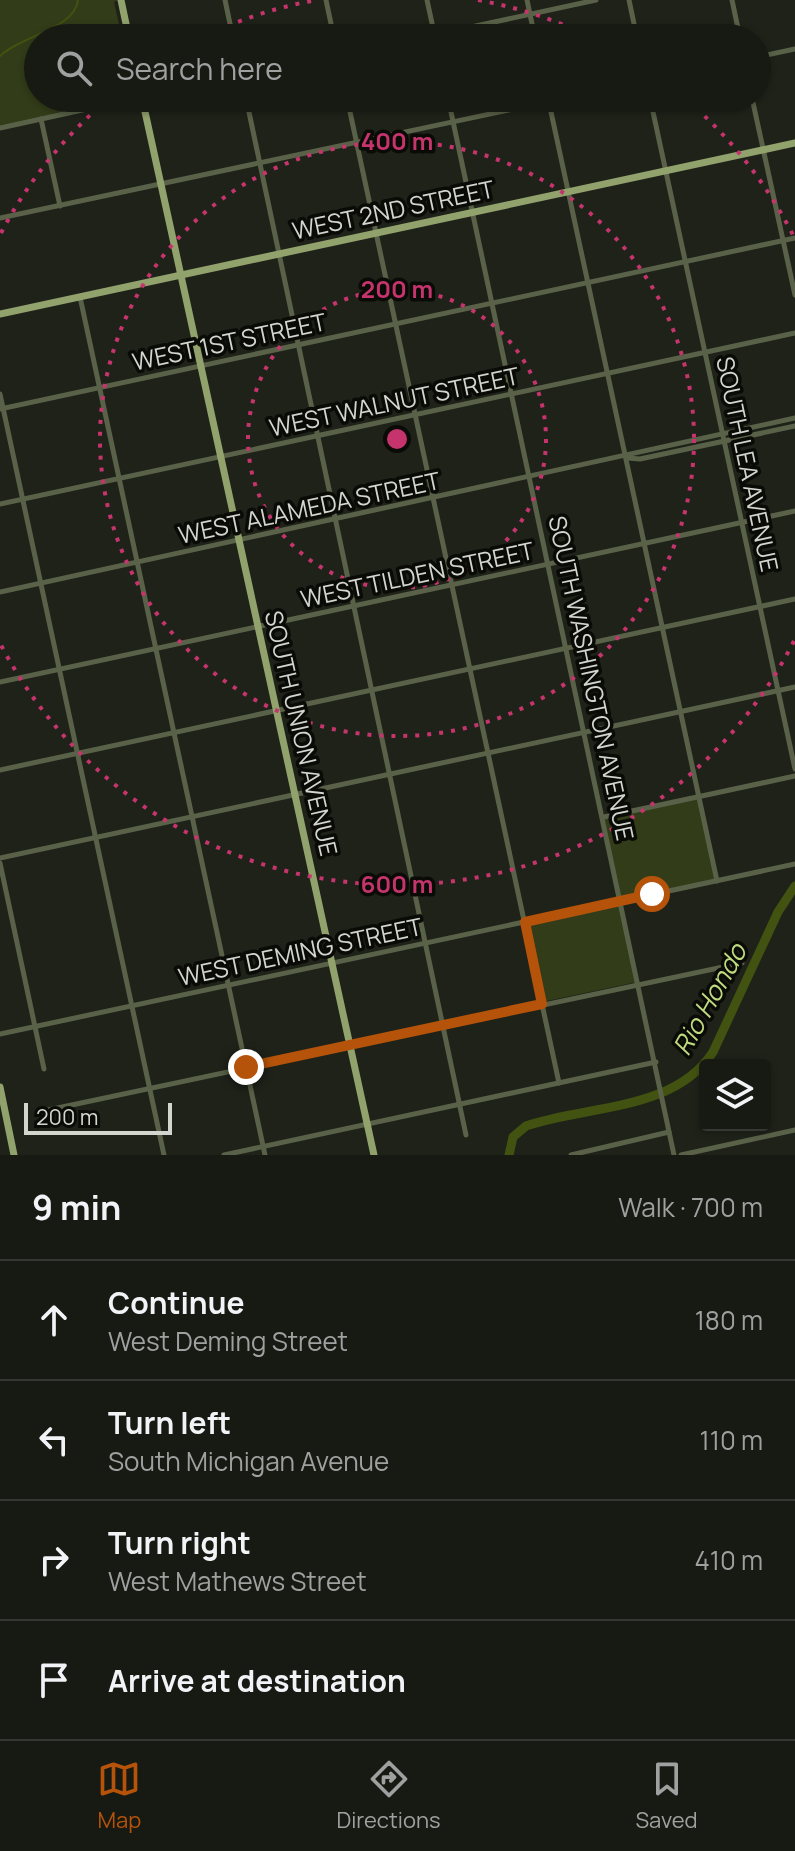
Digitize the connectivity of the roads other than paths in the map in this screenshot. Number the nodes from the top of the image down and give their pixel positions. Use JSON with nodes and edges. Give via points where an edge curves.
{"nodes":[{"id":1,"x":121,"y":0,"type":"edge"},
{"id":2,"x":225,"y":0,"type":"edge"},
{"id":3,"x":326,"y":0,"type":"edge"},
{"id":4,"x":427,"y":0,"type":"edge"},
{"id":5,"x":527,"y":0,"type":"edge"},
{"id":6,"x":596,"y":0,"type":"edge"},
{"id":7,"x":629,"y":0,"type":"edge"},
{"id":8,"x":732,"y":0,"type":"edge"},
{"id":9,"x":530,"y":14,"type":"junction"},
{"id":10,"x":126,"y":24,"type":"edge"},
{"id":11,"x":230,"y":24,"type":"edge"},
{"id":12,"x":331,"y":24,"type":"edge"},
{"id":13,"x":432,"y":24,"type":"edge"},
{"id":14,"x":487,"y":24,"type":"edge"},
{"id":15,"x":532,"y":24,"type":"edge"},
{"id":16,"x":634,"y":24,"type":"edge"},
{"id":17,"x":737,"y":24,"type":"edge"},
{"id":18,"x":795,"y":49,"type":"edge"},
{"id":19,"x":771,"y":54,"type":"edge"},
{"id":20,"x":74,"y":112,"type":"edge"},
{"id":21,"x":143,"y":112,"type":"edge"},
{"id":22,"x":249,"y":112,"type":"edge"},
{"id":23,"x":350,"y":112,"type":"edge"},
{"id":24,"x":451,"y":112,"type":"edge"},
{"id":25,"x":496,"y":112,"type":"edge"},
{"id":26,"x":551,"y":112,"type":"edge"},
{"id":27,"x":653,"y":112,"type":"edge"},
{"id":28,"x":755,"y":112,"type":"edge"},
{"id":29,"x":41,"y":119,"type":"junction"},
{"id":30,"x":453,"y":122,"type":"junction"},
{"id":31,"x":0,"y":128,"type":"edge"},
{"id":32,"x":357,"y":142,"type":"junction"},
{"id":33,"x":795,"y":143,"type":"edge"},
{"id":34,"x":763,"y":149,"type":"junction"},
{"id":35,"x":260,"y":163,"type":"junction"},
{"id":36,"x":666,"y":171,"type":"junction"},
{"id":37,"x":161,"y":184,"type":"junction"},
{"id":38,"x":568,"y":192,"type":"junction"},
{"id":39,"x":60,"y":206,"type":"junction"},
{"id":40,"x":473,"y":213,"type":"junction"},
{"id":41,"x":0,"y":218,"type":"edge"},
{"id":42,"x":376,"y":233,"type":"junction"},
{"id":43,"x":795,"y":238,"type":"edge"},
{"id":44,"x":784,"y":241,"type":"junction"},
{"id":45,"x":280,"y":254,"type":"junction"},
{"id":46,"x":686,"y":262,"type":"junction"},
{"id":47,"x":181,"y":276,"type":"junction"},
{"id":48,"x":588,"y":283,"type":"junction"},
{"id":49,"x":795,"y":295,"type":"edge"},
{"id":50,"x":80,"y":297,"type":"junction"},
{"id":51,"x":493,"y":303,"type":"junction"},
{"id":52,"x":0,"y":314,"type":"edge"},
{"id":53,"x":396,"y":324,"type":"junction"},
{"id":54,"x":795,"y":333,"type":"edge"},
{"id":55,"x":300,"y":345,"type":"junction"},
{"id":56,"x":705,"y":352,"type":"junction"},
{"id":57,"x":200,"y":366,"type":"junction"},
{"id":58,"x":607,"y":373,"type":"junction"},
{"id":59,"x":100,"y":388,"type":"junction"},
{"id":60,"x":0,"y":394,"type":"edge"},
{"id":61,"x":512,"y":394,"type":"junction"},
{"id":62,"x":2,"y":409,"type":"edge"},
{"id":63,"x":415,"y":414,"type":"junction"},
{"id":64,"x":795,"y":418,"type":"edge"},
{"id":65,"x":795,"y":426,"type":"edge"},
{"id":66,"x":723,"y":433,"type":"junction"},
{"id":67,"x":319,"y":435,"type":"junction"},
{"id":68,"x":725,"y":441,"type":"junction"},
{"id":69,"x":220,"y":456,"type":"junction"},
{"id":70,"x":626,"y":458,"type":"junction"},
{"id":71,"x":119,"y":478,"type":"junction"},
{"id":72,"x":531,"y":478,"type":"junction"},
{"id":73,"x":22,"y":499,"type":"junction"},
{"id":74,"x":434,"y":499,"type":"junction"},
{"id":75,"x":0,"y":504,"type":"edge"},
{"id":76,"x":795,"y":511,"type":"edge"},
{"id":77,"x":337,"y":520,"type":"junction"},
{"id":78,"x":742,"y":523,"type":"junction"},
{"id":79,"x":238,"y":541,"type":"junction"},
{"id":80,"x":644,"y":544,"type":"junction"},
{"id":81,"x":138,"y":563,"type":"junction"},
{"id":82,"x":549,"y":564,"type":"junction"},
{"id":83,"x":41,"y":583,"type":"junction"},
{"id":84,"x":453,"y":585,"type":"junction"},
{"id":85,"x":0,"y":592,"type":"edge"},
{"id":86,"x":795,"y":599,"type":"edge"},
{"id":87,"x":356,"y":606,"type":"junction"},
{"id":88,"x":760,"y":607,"type":"junction"},
{"id":89,"x":257,"y":627,"type":"junction"},
{"id":90,"x":662,"y":628,"type":"junction"},
{"id":91,"x":156,"y":648,"type":"junction"},
{"id":92,"x":567,"y":648,"type":"junction"},
{"id":93,"x":59,"y":669,"type":"junction"},
{"id":94,"x":470,"y":669,"type":"junction"},
{"id":95,"x":0,"y":682,"type":"edge"},
{"id":96,"x":795,"y":687,"type":"edge"},
{"id":97,"x":374,"y":690,"type":"junction"},
{"id":98,"x":778,"y":691,"type":"junction"},
{"id":99,"x":275,"y":711,"type":"junction"},
{"id":100,"x":681,"y":712,"type":"junction"},
{"id":101,"x":174,"y":733,"type":"junction"},
{"id":102,"x":585,"y":733,"type":"junction"},
{"id":103,"x":78,"y":753,"type":"junction"},
{"id":104,"x":488,"y":753,"type":"junction"},
{"id":105,"x":795,"y":769,"type":"edge"},
{"id":106,"x":0,"y":770,"type":"edge"},
{"id":107,"x":391,"y":774,"type":"junction"},
{"id":108,"x":795,"y":776,"type":"edge"},
{"id":109,"x":292,"y":795,"type":"junction"},
{"id":110,"x":699,"y":797,"type":"junction"},
{"id":111,"x":192,"y":817,"type":"junction"},
{"id":112,"x":604,"y":817,"type":"junction"},
{"id":113,"x":95,"y":838,"type":"junction"},
{"id":114,"x":0,"y":861,"type":"edge"},
{"id":115,"x":795,"y":864,"type":"edge"},
{"id":116,"x":717,"y":881,"type":"junction"},
{"id":117,"x":621,"y":901,"type":"junction"},
{"id":118,"x":525,"y":922,"type":"junction"},
{"id":119,"x":426,"y":943,"type":"junction"},
{"id":120,"x":333,"y":963,"type":"junction"},
{"id":121,"x":742,"y":963,"type":"dead end"},
{"id":122,"x":639,"y":983,"type":"junction"},
{"id":123,"x":228,"y":985,"type":"junction"},
{"id":124,"x":542,"y":1004,"type":"junction"},
{"id":125,"x":132,"y":1006,"type":"junction"},
{"id":126,"x":443,"y":1025,"type":"junction"},
{"id":127,"x":35,"y":1027,"type":"junction"},
{"id":128,"x":0,"y":1034,"type":"edge"},
{"id":129,"x":350,"y":1045,"type":"junction"},
{"id":130,"x":656,"y":1062,"type":"junction"},
{"id":131,"x":246,"y":1067,"type":"junction"},
{"id":132,"x":44,"y":1069,"type":"dead end"},
{"id":133,"x":559,"y":1083,"type":"junction"},
{"id":134,"x":0,"y":1087,"type":"edge"},
{"id":135,"x":149,"y":1088,"type":"junction"},
{"id":136,"x":460,"y":1105,"type":"junction"},
{"id":137,"x":48,"y":1110,"type":"dead end"},
{"id":138,"x":367,"y":1124,"type":"junction"},
{"id":139,"x":795,"y":1130,"type":"edge"},
{"id":140,"x":669,"y":1132,"type":"junction"},
{"id":141,"x":466,"y":1135,"type":"dead end"},
{"id":142,"x":263,"y":1146,"type":"junction"},
{"id":143,"x":606,"y":1147,"type":"junction"},
{"id":144,"x":14,"y":1155,"type":"edge"},
{"id":145,"x":164,"y":1155,"type":"edge"},
{"id":146,"x":224,"y":1155,"type":"edge"},
{"id":147,"x":265,"y":1155,"type":"edge"},
{"id":148,"x":374,"y":1155,"type":"edge"},
{"id":149,"x":571,"y":1155,"type":"edge"},
{"id":150,"x":608,"y":1155,"type":"edge"},
{"id":151,"x":674,"y":1155,"type":"edge"},
{"id":152,"x":681,"y":1155,"type":"edge"}],
"edges":[{"from":1,"to":10,"type":"main road"},
{"from":2,"to":11,"type":"street"},
{"from":3,"to":12,"type":"street"},
{"from":4,"to":13,"type":"street"},
{"from":5,"to":9,"type":"street"},
{"from":6,"to":9,"type":"street"},
{"from":7,"to":16,"type":"street"},
{"from":8,"to":17,"type":"street"},
{"from":9,"to":14,"type":"street"},
{"from":9,"to":15,"type":"street"},
{"from":18,"to":19,"type":"street"},
{"from":20,"to":29,"type":"street"},
{"from":21,"to":37,"type":"main road","name":"SOUTH UNION AVENUE"},
{"from":22,"to":35,"type":"street"},
{"from":23,"to":32,"type":"street"},
{"from":24,"to":30,"type":"street","name":"SOUTH WASHINGTON AVENUE"},
{"from":25,"to":30,"type":"street"},
{"from":26,"to":38,"type":"street"},
{"from":27,"to":36,"type":"street","name":"SOUTH LEA AVENUE"},
{"from":28,"to":34,"type":"street"},
{"from":29,"to":31,"type":"street"},
{"from":29,"to":39,"type":"street"},
{"from":30,"to":32,"type":"street"},
{"from":30,"to":40,"type":"street","name":"SOUTH WASHINGTON AVENUE"},
{"from":32,"to":35,"type":"street"},
{"from":32,"to":42,"type":"street"},
{"from":33,"to":34,"type":"main road","name":"WEST 2ND STREET"},
{"from":34,"to":36,"type":"main road","name":"WEST 2ND STREET"},
{"from":34,"to":44,"type":"street"},
{"from":35,"to":37,"type":"street"},
{"from":35,"to":45,"type":"street"},
{"from":36,"to":38,"type":"main road","name":"WEST 2ND STREET"},
{"from":36,"to":46,"type":"street","name":"SOUTH LEA AVENUE"},
{"from":37,"to":39,"type":"street"},
{"from":37,"to":47,"type":"main road","name":"SOUTH UNION AVENUE"},
{"from":38,"to":40,"type":"main road","name":"WEST 2ND STREET"},
{"from":38,"to":48,"type":"street"},
{"from":39,"to":41,"type":"street"},
{"from":40,"to":42,"type":"main road","name":"WEST 2ND STREET"},
{"from":40,"to":51,"type":"street","name":"SOUTH WASHINGTON AVENUE"},
{"from":42,"to":45,"type":"main road","name":"WEST 2ND STREET"},
{"from":42,"to":53,"type":"street"},
{"from":43,"to":44,"type":"street","name":"WEST 1ST STREET"},
{"from":44,"to":46,"type":"street","name":"WEST 1ST STREET"},
{"from":44,"to":49,"type":"street"},
{"from":45,"to":47,"type":"main road","name":"WEST 2ND STREET"},
{"from":45,"to":55,"type":"street"},
{"from":46,"to":48,"type":"street","name":"WEST 1ST STREET"},
{"from":46,"to":56,"type":"street","name":"SOUTH LEA AVENUE"},
{"from":47,"to":50,"type":"main road","name":"WEST 2ND STREET"},
{"from":47,"to":57,"type":"main road","name":"SOUTH UNION AVENUE"},
{"from":48,"to":51,"type":"street","name":"WEST 1ST STREET"},
{"from":48,"to":58,"type":"street"},
{"from":50,"to":52,"type":"main road","name":"WEST 2ND STREET"},
{"from":50,"to":59,"type":"street"},
{"from":51,"to":53,"type":"street","name":"WEST 1ST STREET"},
{"from":51,"to":61,"type":"street","name":"SOUTH WASHINGTON AVENUE"},
{"from":53,"to":55,"type":"street","name":"WEST 1ST STREET"},
{"from":53,"to":63,"type":"street"},
{"from":54,"to":56,"type":"street","name":"WEST WALNUT STREET"},
{"from":55,"to":57,"type":"street","name":"WEST 1ST STREET"},
{"from":55,"to":67,"type":"street"},
{"from":56,"to":58,"type":"street","name":"WEST WALNUT STREET"},
{"from":56,"to":66,"type":"street","name":"SOUTH LEA AVENUE"},
{"from":57,"to":59,"type":"street","name":"WEST 1ST STREET"},
{"from":57,"to":69,"type":"main road","name":"SOUTH UNION AVENUE"},
{"from":58,"to":61,"type":"street","name":"WEST WALNUT STREET"},
{"from":58,"to":70,"type":"street"},
{"from":59,"to":62,"type":"street","name":"WEST 1ST STREET"},
{"from":59,"to":71,"type":"street"},
{"from":60,"to":62,"type":"street"},
{"from":61,"to":63,"type":"street","name":"WEST WALNUT STREET"},
{"from":61,"to":72,"type":"street","name":"SOUTH WASHINGTON AVENUE"},
{"from":62,"to":73,"type":"street"},
{"from":63,"to":67,"type":"street","name":"WEST WALNUT STREET"},
{"from":63,"to":74,"type":"street"},
{"from":64,"to":66,"type":"street","name":"WEST ALAMEDA STREET"},
{"from":65,"to":68,"type":"street","name":"WEST ALAMEDA STREET"},
{"from":66,"to":68,"type":"street","name":"SOUTH LEA AVENUE"},
{"from":66,"to":70,"type":"street","name":"WEST ALAMEDA STREET"},
{"from":67,"to":69,"type":"street","name":"WEST WALNUT STREET"},
{"from":67,"to":77,"type":"street"},
{"from":68,"to":70,"type":"street","name":"WEST ALAMEDA STREET"},
{"from":68,"to":78,"type":"street","name":"SOUTH LEA AVENUE"},
{"from":69,"to":71,"type":"street","name":"WEST WALNUT STREET"},
{"from":69,"to":79,"type":"main road","name":"SOUTH UNION AVENUE"},
{"from":70,"to":72,"type":"street","name":"WEST ALAMEDA STREET"},
{"from":70,"to":80,"type":"street"},
{"from":71,"to":73,"type":"street","name":"WEST WALNUT STREET"},
{"from":71,"to":81,"type":"street"},
{"from":72,"to":74,"type":"street","name":"WEST ALAMEDA STREET"},
{"from":72,"to":82,"type":"street","name":"SOUTH WASHINGTON AVENUE"},
{"from":73,"to":75,"type":"street","name":"WEST WALNUT STREET"},
{"from":73,"to":83,"type":"street"},
{"from":74,"to":77,"type":"street","name":"WEST ALAMEDA STREET"},
{"from":74,"to":84,"type":"street"},
{"from":76,"to":78,"type":"street","name":"WEST TILDEN STREET"},
{"from":77,"to":79,"type":"street","name":"WEST ALAMEDA STREET"},
{"from":77,"to":87,"type":"street"},
{"from":78,"to":80,"type":"street","name":"WEST TILDEN STREET"},
{"from":78,"to":88,"type":"street","name":"SOUTH LEA AVENUE"},
{"from":79,"to":81,"type":"street","name":"WEST ALAMEDA STREET"},
{"from":79,"to":89,"type":"main road","name":"SOUTH UNION AVENUE"},
{"from":80,"to":82,"type":"street","name":"WEST TILDEN STREET"},
{"from":80,"to":90,"type":"street"},
{"from":81,"to":83,"type":"street","name":"WEST ALAMEDA STREET"},
{"from":81,"to":91,"type":"street"},
{"from":82,"to":84,"type":"street","name":"WEST TILDEN STREET"},
{"from":82,"to":92,"type":"street","name":"SOUTH WASHINGTON AVENUE"},
{"from":83,"to":85,"type":"street","name":"WEST ALAMEDA STREET"},
{"from":83,"to":93,"type":"street"},
{"from":84,"to":87,"type":"street","name":"WEST TILDEN STREET"},
{"from":84,"to":94,"type":"street"},
{"from":86,"to":88,"type":"street"},
{"from":87,"to":89,"type":"street","name":"WEST TILDEN STREET"},
{"from":87,"to":97,"type":"street"},
{"from":88,"to":90,"type":"street"},
{"from":88,"to":98,"type":"street","name":"SOUTH LEA AVENUE"},
{"from":89,"to":91,"type":"street","name":"WEST TILDEN STREET"},
{"from":89,"to":99,"type":"main road","name":"SOUTH UNION AVENUE"},
{"from":90,"to":92,"type":"street"},
{"from":90,"to":100,"type":"street"},
{"from":91,"to":93,"type":"street","name":"WEST TILDEN STREET"},
{"from":91,"to":101,"type":"street"},
{"from":92,"to":94,"type":"street"},
{"from":92,"to":102,"type":"street","name":"SOUTH WASHINGTON AVENUE"},
{"from":93,"to":95,"type":"street","name":"WEST TILDEN STREET"},
{"from":93,"to":103,"type":"street"},
{"from":94,"to":97,"type":"street"},
{"from":94,"to":104,"type":"street"},
{"from":96,"to":98,"type":"street"},
{"from":97,"to":99,"type":"street"},
{"from":97,"to":107,"type":"street"},
{"from":98,"to":100,"type":"street"},
{"from":98,"to":105,"type":"street","name":"SOUTH LEA AVENUE"},
{"from":99,"to":101,"type":"street"},
{"from":99,"to":109,"type":"main road","name":"SOUTH UNION AVENUE"},
{"from":100,"to":102,"type":"street"},
{"from":100,"to":110,"type":"street"},
{"from":101,"to":103,"type":"street"},
{"from":101,"to":111,"type":"street"},
{"from":102,"to":104,"type":"street"},
{"from":102,"to":112,"type":"street","name":"SOUTH WASHINGTON AVENUE"},
{"from":103,"to":106,"type":"street"},
{"from":103,"to":113,"type":"street"},
{"from":104,"to":107,"type":"street"},
{"from":104,"to":118,"type":"street"},
{"from":107,"to":109,"type":"street"},
{"from":107,"to":119,"type":"street"},
{"from":108,"to":110,"type":"street"},
{"from":109,"to":111,"type":"street"},
{"from":109,"to":120,"type":"main road","name":"SOUTH UNION AVENUE"},
{"from":110,"to":112,"type":"street"},
{"from":110,"to":116,"type":"street"},
{"from":111,"to":113,"type":"street"},
{"from":111,"to":123,"type":"street"},
{"from":112,"to":117,"type":"street","name":"SOUTH WASHINGTON AVENUE"},
{"from":113,"to":114,"type":"street"},
{"from":113,"to":125,"type":"street"},
{"from":114,"to":127,"type":"street"},
{"from":115,"to":116,"type":"street","name":"WEST DEMING STREET"},
{"from":116,"to":117,"type":"street","name":"WEST DEMING STREET"},
{"from":117,"to":118,"type":"street","name":"WEST DEMING STREET"},
{"from":117,"to":122,"type":"street","name":"SOUTH WASHINGTON AVENUE"},
{"from":118,"to":119,"type":"street","name":"WEST DEMING STREET"},
{"from":118,"to":124,"type":"street"},
{"from":119,"to":120,"type":"street","name":"WEST DEMING STREET"},
{"from":119,"to":126,"type":"street"},
{"from":120,"to":123,"type":"street","name":"WEST DEMING STREET"},
{"from":120,"to":129,"type":"main road","name":"SOUTH UNION AVENUE"},
{"from":121,"to":122,"type":"street"},
{"from":122,"to":124,"type":"street"},
{"from":122,"to":130,"type":"street","name":"SOUTH WASHINGTON AVENUE"},
{"from":123,"to":125,"type":"street","name":"WEST DEMING STREET"},
{"from":123,"to":131,"type":"street"},
{"from":124,"to":126,"type":"street"},
{"from":124,"to":133,"type":"street"},
{"from":125,"to":127,"type":"street","name":"WEST DEMING STREET"},
{"from":125,"to":135,"type":"street"},
{"from":126,"to":129,"type":"street"},
{"from":126,"to":136,"type":"street"},
{"from":127,"to":128,"type":"street","name":"WEST DEMING STREET"},
{"from":127,"to":132,"type":"street"},
{"from":129,"to":131,"type":"street"},
{"from":129,"to":138,"type":"main road","name":"SOUTH UNION AVENUE"},
{"from":130,"to":133,"type":"street"},
{"from":130,"to":140,"type":"street","name":"SOUTH WASHINGTON AVENUE"},
{"from":131,"to":135,"type":"street"},
{"from":131,"to":142,"type":"street"},
{"from":133,"to":136,"type":"street"},
{"from":134,"to":144,"type":"main road"},
{"from":135,"to":137,"type":"street"},
{"from":135,"to":145,"type":"street"},
{"from":136,"to":138,"type":"street"},
{"from":136,"to":141,"type":"street"},
{"from":138,"to":142,"type":"street"},
{"from":138,"to":148,"type":"main road","name":"SOUTH UNION AVENUE"},
{"from":139,"to":152,"type":"street"},
{"from":140,"to":143,"type":"street"},
{"from":140,"to":151,"type":"street","name":"SOUTH WASHINGTON AVENUE"},
{"from":142,"to":146,"type":"street"},
{"from":142,"to":147,"type":"street"},
{"from":143,"to":149,"type":"street"},
{"from":143,"to":150,"type":"street"}]}
